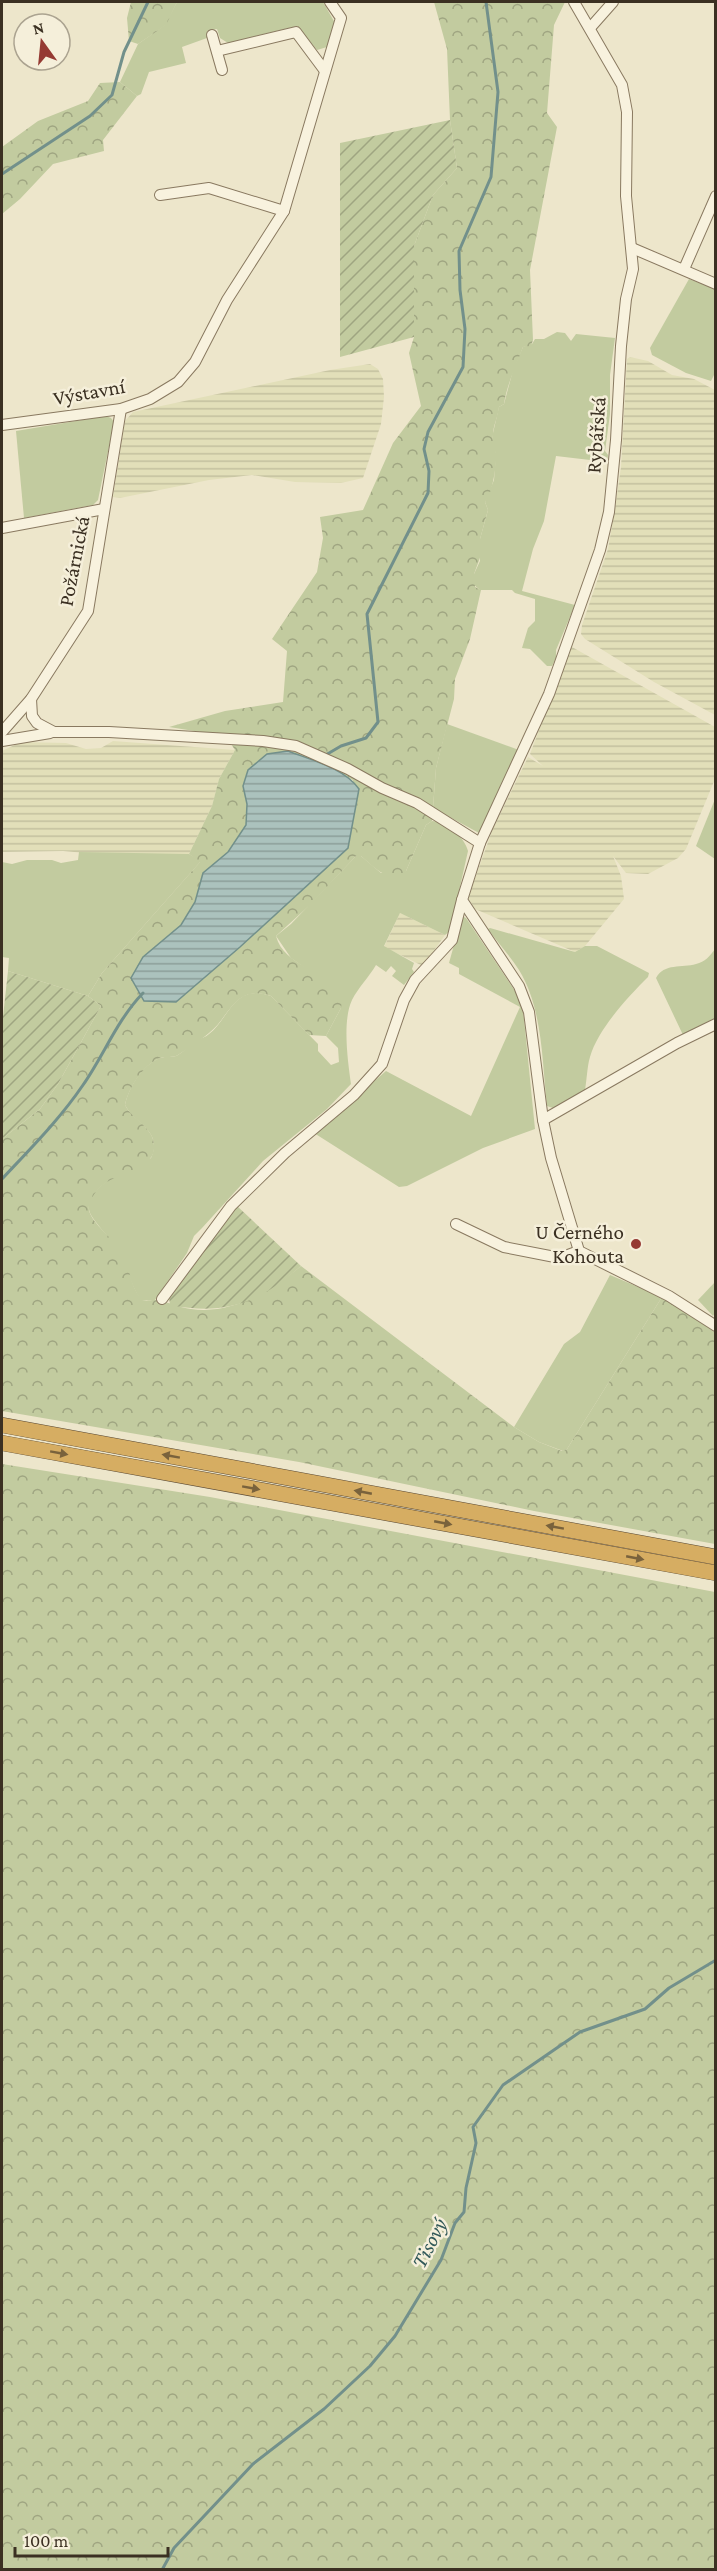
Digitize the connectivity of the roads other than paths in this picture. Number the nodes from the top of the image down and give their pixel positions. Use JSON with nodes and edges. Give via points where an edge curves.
{"nodes":[{"id":1,"x":330,"y":2,"type":"edge"},
{"id":2,"x":574,"y":2,"type":"edge"},
{"id":3,"x":613,"y":2,"type":"edge"},
{"id":4,"x":590,"y":28,"type":"junction"},
{"id":5,"x":212,"y":35,"type":"dead end"},
{"id":6,"x":217,"y":51,"type":"junction"},
{"id":7,"x":222,"y":70,"type":"dead end"},
{"id":8,"x":325,"y":71,"type":"junction"},
{"id":9,"x":160,"y":195,"type":"dead end"},
{"id":10,"x":716,"y":196,"type":"edge"},
{"id":11,"x":284,"y":211,"type":"junction"},
{"id":12,"x":632,"y":248,"type":"junction"},
{"id":13,"x":684,"y":269,"type":"junction"},
{"id":14,"x":716,"y":284,"type":"edge"},
{"id":15,"x":121,"y":409,"type":"junction"},
{"id":16,"x":2,"y":426,"type":"edge"},
{"id":17,"x":104,"y":509,"type":"junction"},
{"id":18,"x":2,"y":528,"type":"edge"},
{"id":19,"x":31,"y":699,"type":"junction"},
{"id":20,"x":4,"y":726,"type":"edge"},
{"id":21,"x":54,"y":732,"type":"junction"},
{"id":22,"x":2,"y":741,"type":"edge"},
{"id":23,"x":480,"y":843,"type":"junction"},
{"id":24,"x":462,"y":900,"type":"junction"},
{"id":25,"x":716,"y":1024,"type":"edge"},
{"id":26,"x":543,"y":1120,"type":"junction"},
{"id":27,"x":456,"y":1224,"type":"dead end"},
{"id":28,"x":579,"y":1251,"type":"junction"},
{"id":29,"x":162,"y":1299,"type":"dead end"},
{"id":30,"x":716,"y":1326,"type":"edge"},
{"id":31,"x":2,"y":1425,"type":"edge"},
{"id":32,"x":2,"y":1443,"type":"edge"},
{"id":33,"x":716,"y":1557,"type":"edge"},
{"id":34,"x":716,"y":1574,"type":"edge"}],
"edges":[{"from":1,"to":8,"type":"street","via":[[341,18]]},
{"from":2,"to":4,"type":"street","name":"Rybářská"},
{"from":3,"to":4,"type":"street"},
{"from":4,"to":12,"type":"street","name":"Rybářská","via":[[622,85],[627,112],[626,196]]},
{"from":5,"to":6,"type":"street"},
{"from":6,"to":7,"type":"street"},
{"from":6,"to":8,"type":"street","via":[[296,32]]},
{"from":8,"to":11,"type":"street"},
{"from":9,"to":11,"type":"street","via":[[209,188]]},
{"from":10,"to":13,"type":"street"},
{"from":11,"to":15,"type":"street","name":"Výstavní","via":[[227,300],[195,362],[178,382],[150,399]]},
{"from":12,"to":13,"type":"street"},
{"from":12,"to":23,"type":"street","name":"Rybářská","via":[[609,512],[600,550],[549,694]]},
{"from":13,"to":14,"type":"street"},
{"from":15,"to":16,"type":"street","name":"Výstavní"},
{"from":15,"to":17,"type":"street","name":"Požárnická"},
{"from":17,"to":18,"type":"street"},
{"from":17,"to":19,"type":"street","name":"Požárnická","via":[[88,611]]},
{"from":19,"to":20,"type":"street","name":"Požárnická"},
{"from":19,"to":21,"type":"street","via":[[32,716]]},
{"from":21,"to":22,"type":"street"},
{"from":21,"to":23,"type":"street","via":[[109,732],[296,746],[417,803]]},
{"from":23,"to":24,"type":"street","name":"Rybářská"},
{"from":24,"to":26,"type":"street","via":[[519,986],[530,1012]]},
{"from":24,"to":29,"type":"street","name":"Rybářská","via":[[452,940],[415,980],[382,1064],[354,1095],[285,1153],[231,1206]]},
{"from":25,"to":26,"type":"street"},
{"from":26,"to":28,"type":"street"},
{"from":27,"to":28,"type":"street","via":[[504,1247],[560,1258]]},
{"from":28,"to":30,"type":"street","via":[[669,1296]]},
{"from":33,"to":31,"type":"highway","one_way":true},
{"from":32,"to":34,"type":"highway","one_way":true}]}
